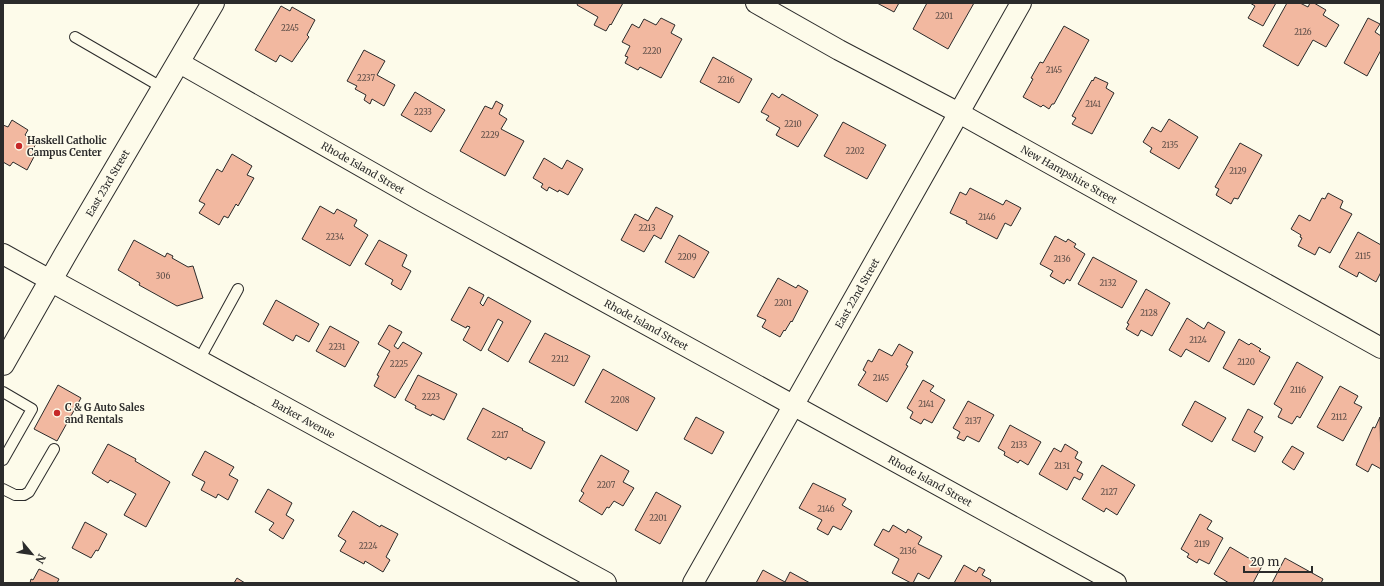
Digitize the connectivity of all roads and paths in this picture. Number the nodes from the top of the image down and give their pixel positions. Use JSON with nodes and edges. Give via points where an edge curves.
{"nodes":[{"id":1,"x":214,"y":3,"type":"edge"},
{"id":2,"x":756,"y":3,"type":"edge"},
{"id":3,"x":1021,"y":3,"type":"edge"},
{"id":4,"x":75,"y":36,"type":"dead end"},
{"id":5,"x":178,"y":62,"type":"junction"},
{"id":6,"x":163,"y":88,"type":"junction"},
{"id":7,"x":959,"y":114,"type":"junction"},
{"id":8,"x":3,"y":254,"type":"edge"},
{"id":9,"x":50,"y":280,"type":"junction"},
{"id":10,"x":238,"y":289,"type":"dead end"},
{"id":11,"x":1381,"y":348,"type":"edge"},
{"id":12,"x":199,"y":360,"type":"junction"},
{"id":13,"x":3,"y":364,"type":"edge"},
{"id":14,"x":3,"y":392,"type":"edge"},
{"id":15,"x":794,"y":405,"type":"junction"},
{"id":16,"x":54,"y":449,"type":"dead end"},
{"id":17,"x":3,"y":460,"type":"edge"},
{"id":18,"x":3,"y":489,"type":"edge"},
{"id":19,"x":605,"y":583,"type":"edge"},
{"id":20,"x":693,"y":583,"type":"edge"},
{"id":21,"x":1116,"y":583,"type":"edge"}],
"edges":[{"from":1,"to":5,"type":"street","name":"East 23rd Street"},
{"from":2,"to":7,"type":"street","name":"New Hampshire Street"},
{"from":3,"to":7,"type":"street","name":"East 22nd Street"},
{"from":4,"to":6,"type":"lane"},
{"from":5,"to":6,"type":"street","name":"East 23rd Street"},
{"from":5,"to":15,"type":"street","name":"Rhode Island Street","via":[[422,201]]},
{"from":6,"to":9,"type":"street","name":"East 23rd Street"},
{"from":7,"to":11,"type":"street","name":"New Hampshire Street"},
{"from":7,"to":15,"type":"street","name":"East 22nd Street"},
{"from":8,"to":9,"type":"street","name":"Barker Avenue"},
{"from":9,"to":12,"type":"street","name":"Barker Avenue"},
{"from":9,"to":13,"type":"street","name":"East 23rd Street"},
{"from":10,"to":12,"type":"lane"},
{"from":12,"to":19,"type":"street","name":"Barker Avenue"},
{"from":14,"to":17,"type":"lane","via":[[32,409]]},
{"from":15,"to":20,"type":"street","name":"East 22nd Street"},
{"from":15,"to":21,"type":"street","name":"Rhode Island Street"},
{"from":16,"to":18,"type":"lane","via":[[29,492],[24,496]]}]}
